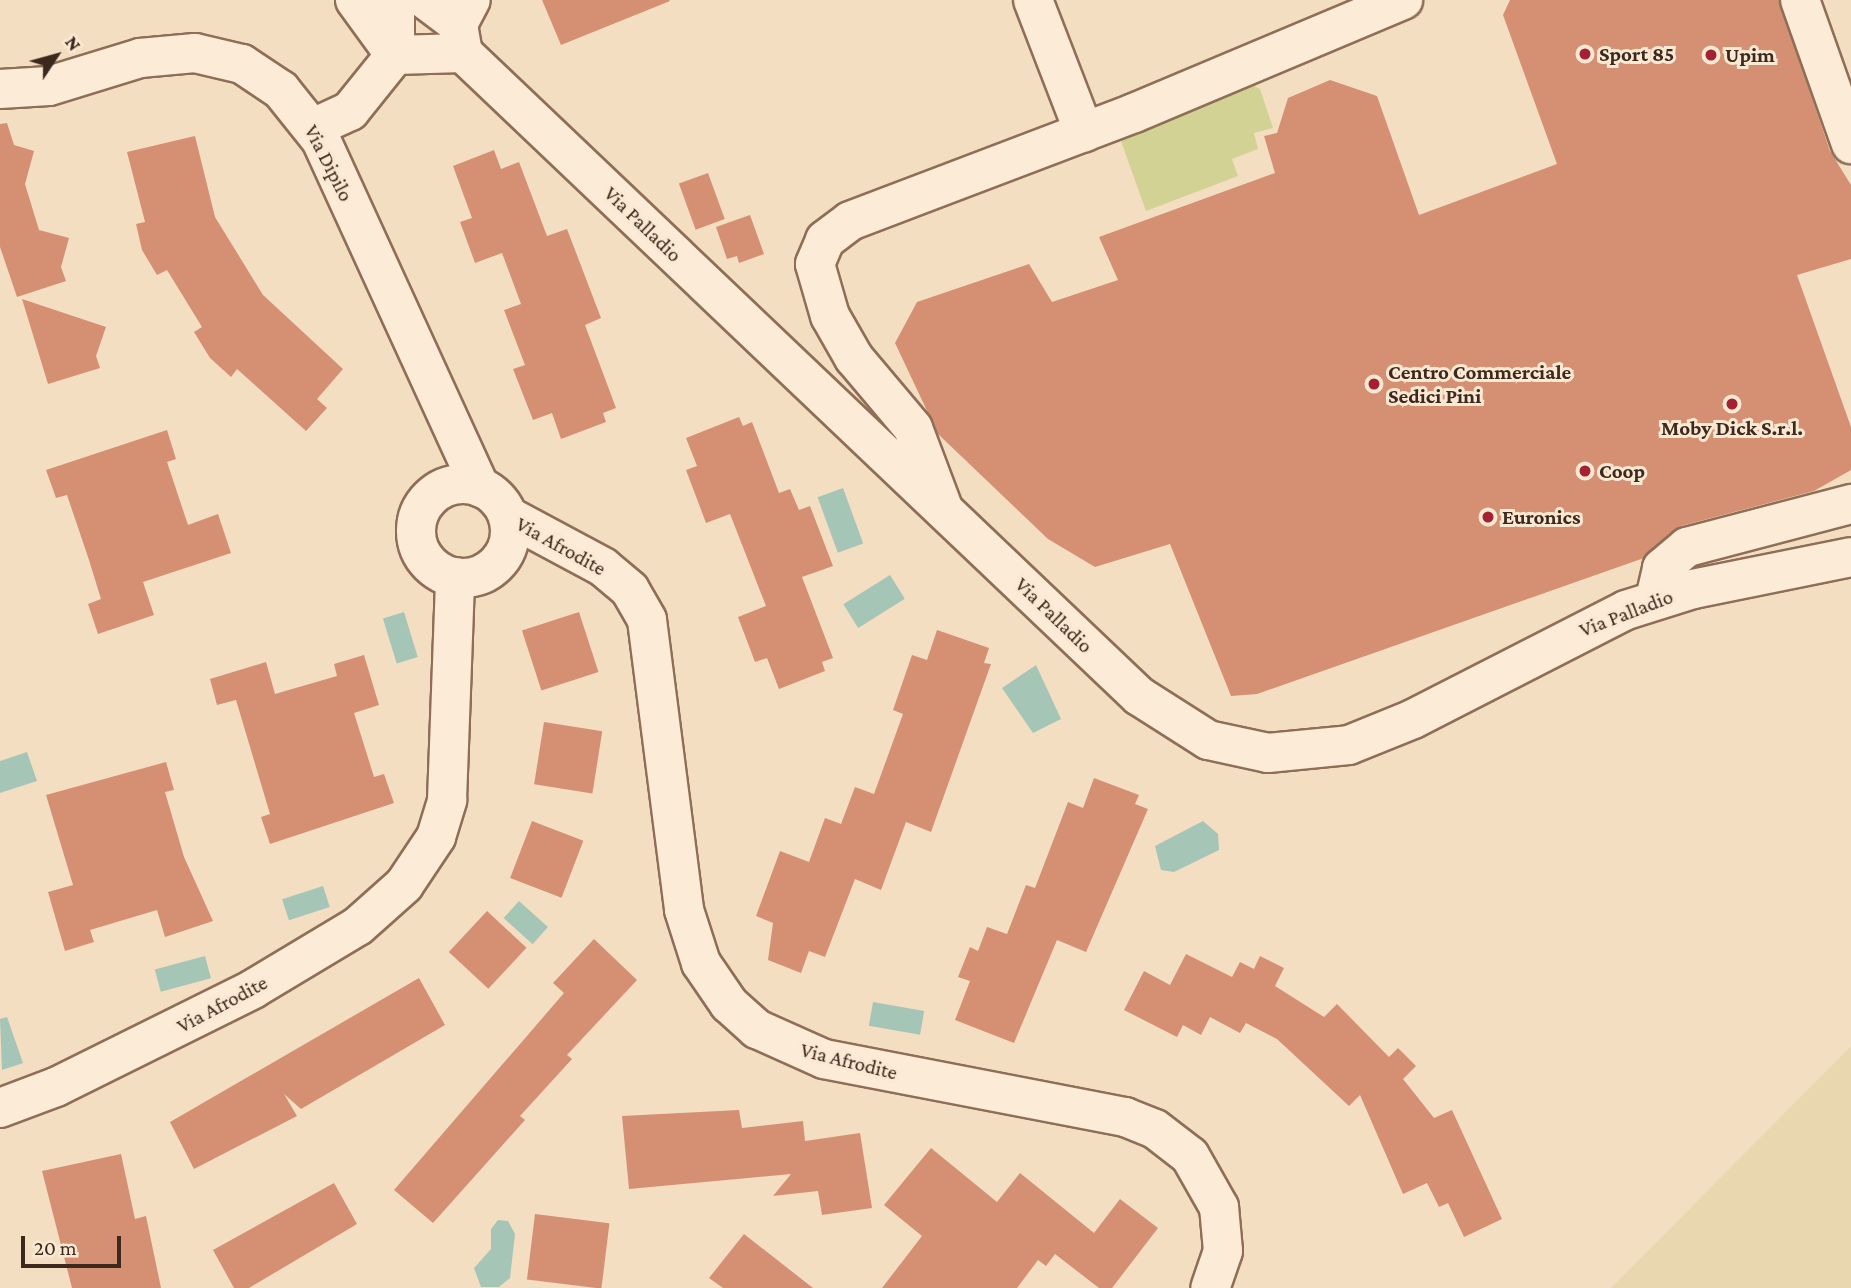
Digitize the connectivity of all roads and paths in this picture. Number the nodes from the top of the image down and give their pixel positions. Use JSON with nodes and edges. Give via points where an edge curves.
{"nodes":[{"id":1,"x":355,"y":0,"type":"edge"},
{"id":2,"x":395,"y":0,"type":"edge"},
{"id":3,"x":426,"y":0,"type":"edge"},
{"id":4,"x":1033,"y":0,"type":"edge"},
{"id":5,"x":1403,"y":0,"type":"edge"},
{"id":6,"x":1800,"y":0,"type":"edge"},
{"id":7,"x":464,"y":26,"type":"edge"},
{"id":8,"x":395,"y":55,"type":"junction"},
{"id":9,"x":0,"y":89,"type":"edge"},
{"id":10,"x":313,"y":128,"type":"junction"},
{"id":11,"x":1084,"y":132,"type":"junction"},
{"id":12,"x":1851,"y":144,"type":"edge"},
{"id":13,"x":471,"y":486,"type":"junction"},
{"id":14,"x":1851,"y":504,"type":"edge"},
{"id":15,"x":943,"y":510,"type":"junction"},
{"id":16,"x":508,"y":516,"type":"junction"},
{"id":17,"x":1851,"y":557,"type":"edge"},
{"id":18,"x":455,"y":577,"type":"junction"},
{"id":19,"x":1656,"y":599,"type":"junction"},
{"id":20,"x":0,"y":1108,"type":"edge"},
{"id":21,"x":1210,"y":1288,"type":"edge"}],
"edges":[{"from":1,"to":8,"type":"street"},
{"from":2,"to":8,"type":"street"},
{"from":3,"to":7,"type":"street","name":"Via Palladio"},
{"from":4,"to":11,"type":"street"},
{"from":5,"to":11,"type":"street"},
{"from":6,"to":12,"type":"street"},
{"from":7,"to":8,"type":"street"},
{"from":7,"to":15,"type":"street","name":"Via Palladio"},
{"from":8,"to":10,"type":"street","via":[[350,111]]},
{"from":9,"to":10,"type":"street","name":"Via Dipilo","via":[[49,86],[153,56],[209,54],[271,82]]},
{"from":10,"to":13,"type":"street","name":"Via Dipilo","via":[[456,434]]},
{"from":11,"to":15,"type":"street","via":[[850,221],[819,248],[817,274],[836,330],[913,428]]},
{"from":13,"to":16,"type":"street"},
{"from":13,"to":18,"type":"street","via":[[424,506],[416,534],[427,561]]},
{"from":14,"to":19,"type":"street","via":[[1687,547],[1662,568]]},
{"from":15,"to":19,"type":"street","name":"Via Palladio","via":[[1156,711],[1191,733],[1248,751],[1310,752],[1370,738],[1567,636]]},
{"from":16,"to":18,"type":"street","via":[[509,546],[501,560],[474,578]]},
{"from":16,"to":21,"type":"street","name":"Via Afrodite","via":[[603,567],[630,590],[647,620],[684,910],[701,962],[729,1004],[757,1029],[824,1059],[1125,1116],[1155,1129],[1190,1156],[1219,1207],[1223,1251]]},
{"from":17,"to":19,"type":"street","name":"Via Palladio"},
{"from":18,"to":20,"type":"street","name":"Via Afrodite","via":[[447,800],[436,836],[410,878],[358,926],[254,989],[56,1087]]}]}
